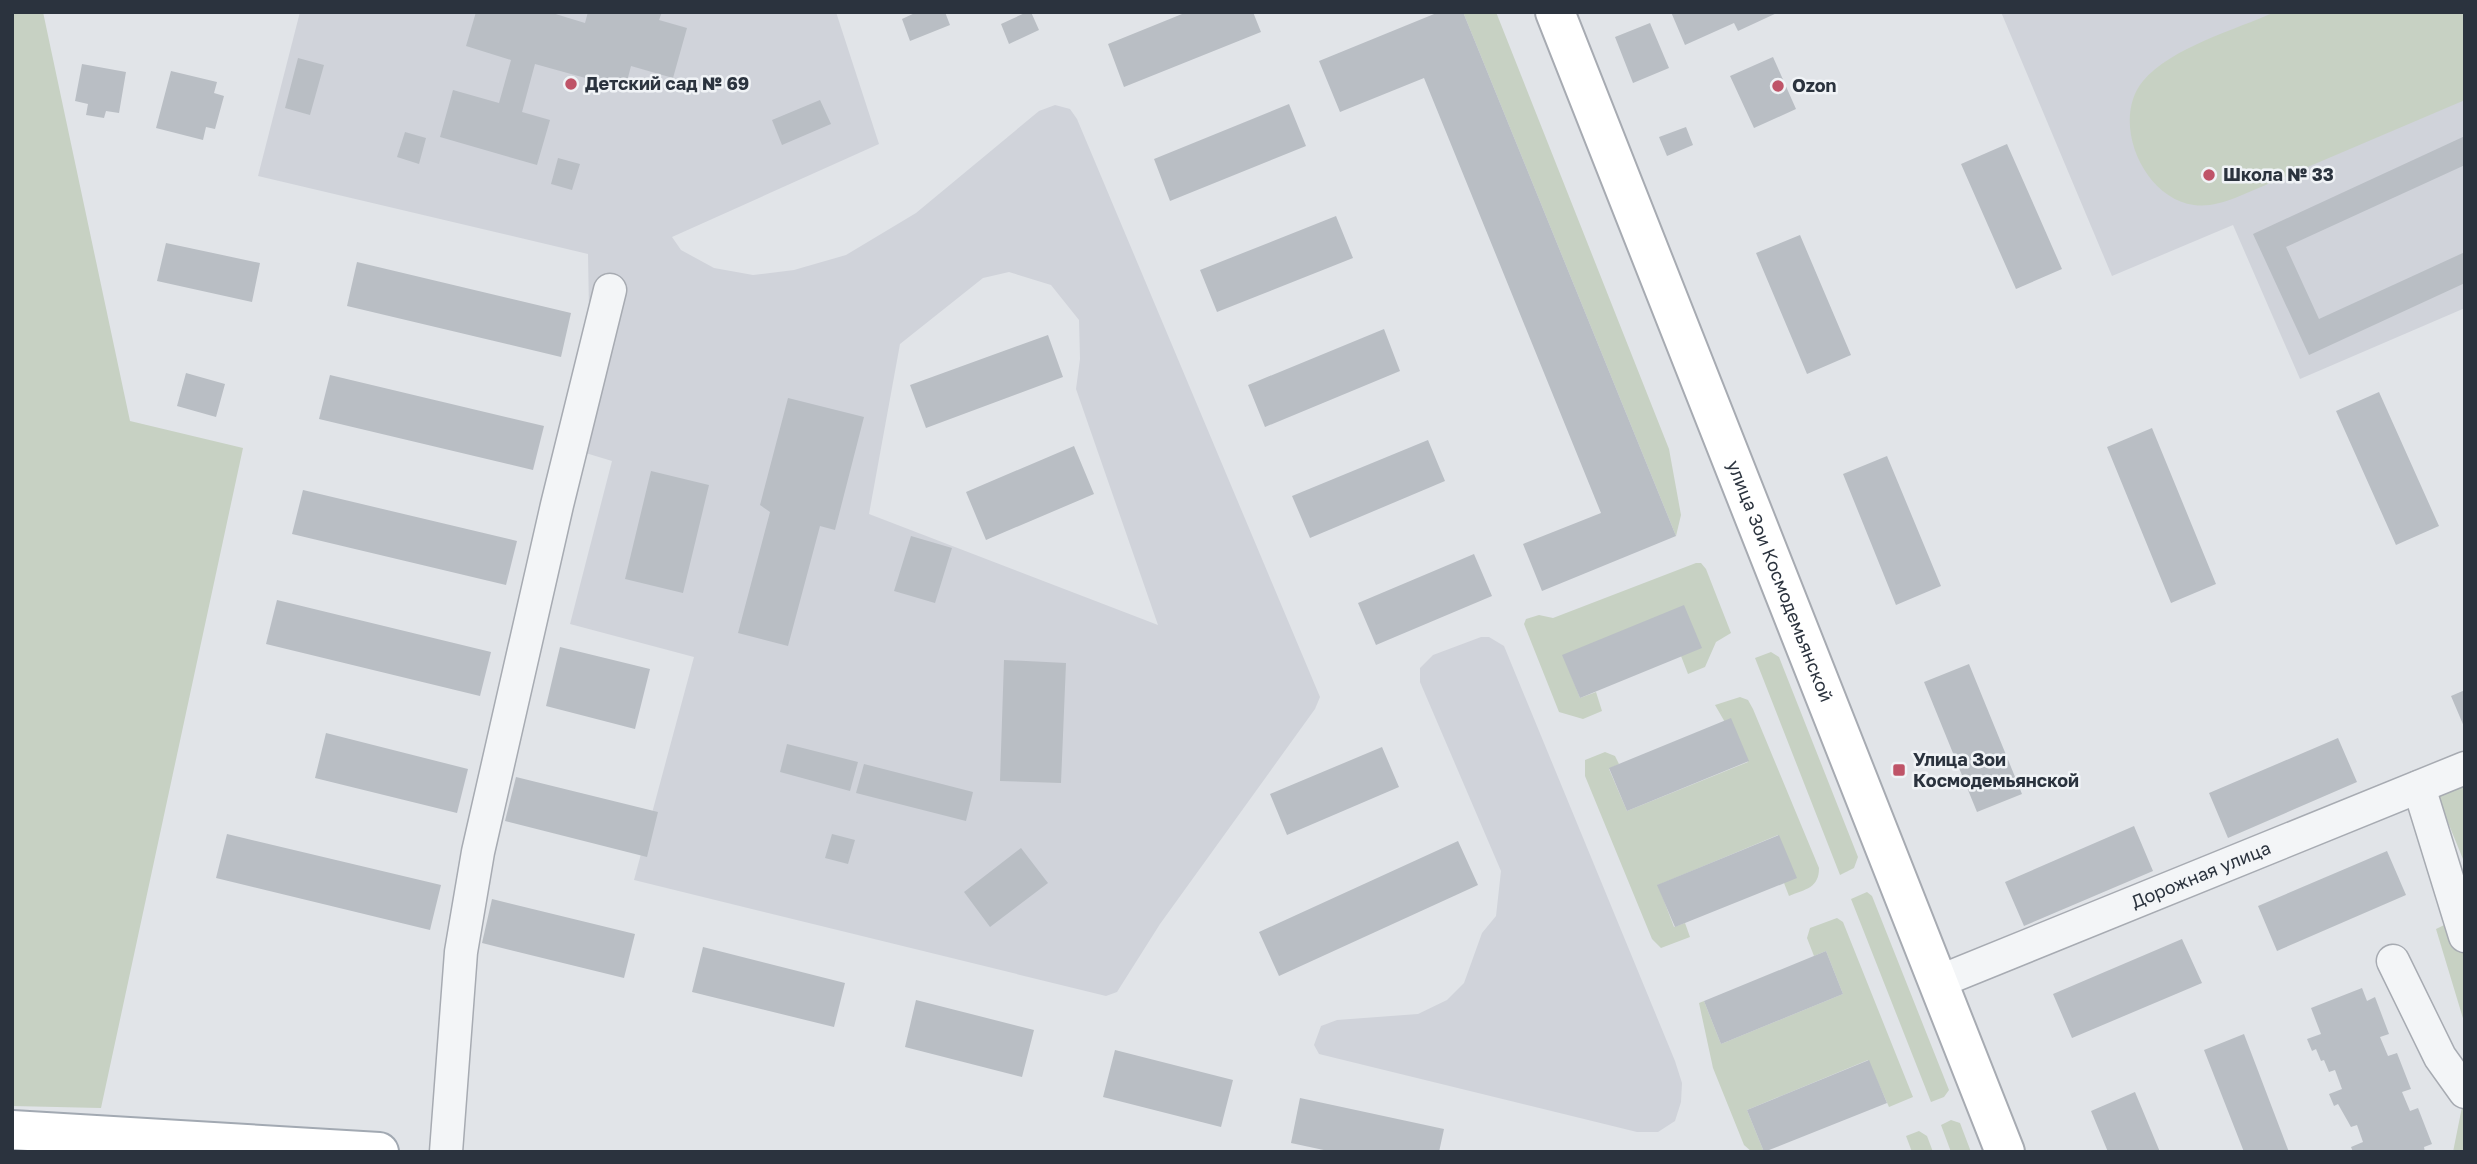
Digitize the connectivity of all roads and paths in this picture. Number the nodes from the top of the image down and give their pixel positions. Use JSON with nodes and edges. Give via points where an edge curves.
{"nodes":[{"id":1,"x":1555,"y":12,"type":"edge"},
{"id":2,"x":610,"y":290,"type":"dead end"},
{"id":3,"x":2465,"y":768,"type":"edge"},
{"id":4,"x":2419,"y":787,"type":"junction"},
{"id":5,"x":2465,"y":936,"type":"edge"},
{"id":6,"x":2393,"y":961,"type":"dead end"},
{"id":7,"x":1938,"y":982,"type":"junction"},
{"id":8,"x":2465,"y":1092,"type":"edge"},
{"id":9,"x":12,"y":1130,"type":"edge"},
{"id":10,"x":379,"y":1152,"type":"edge"},
{"id":11,"x":446,"y":1152,"type":"edge"},
{"id":12,"x":2005,"y":1152,"type":"edge"}],
"edges":[{"from":1,"to":7,"type":"street","name":"улица Зои Космодемьянской"},
{"from":2,"to":11,"type":"street","via":[[478,852],[461,952]]},
{"from":3,"to":4,"type":"street","name":"Дорожная улица"},
{"from":4,"to":5,"type":"street"},
{"from":4,"to":7,"type":"street","name":"Дорожная улица"},
{"from":6,"to":8,"type":"street","via":[[2440,1057]]},
{"from":7,"to":12,"type":"street","name":"улица Зои Космодемьянской"},
{"from":9,"to":10,"type":"street"}]}
